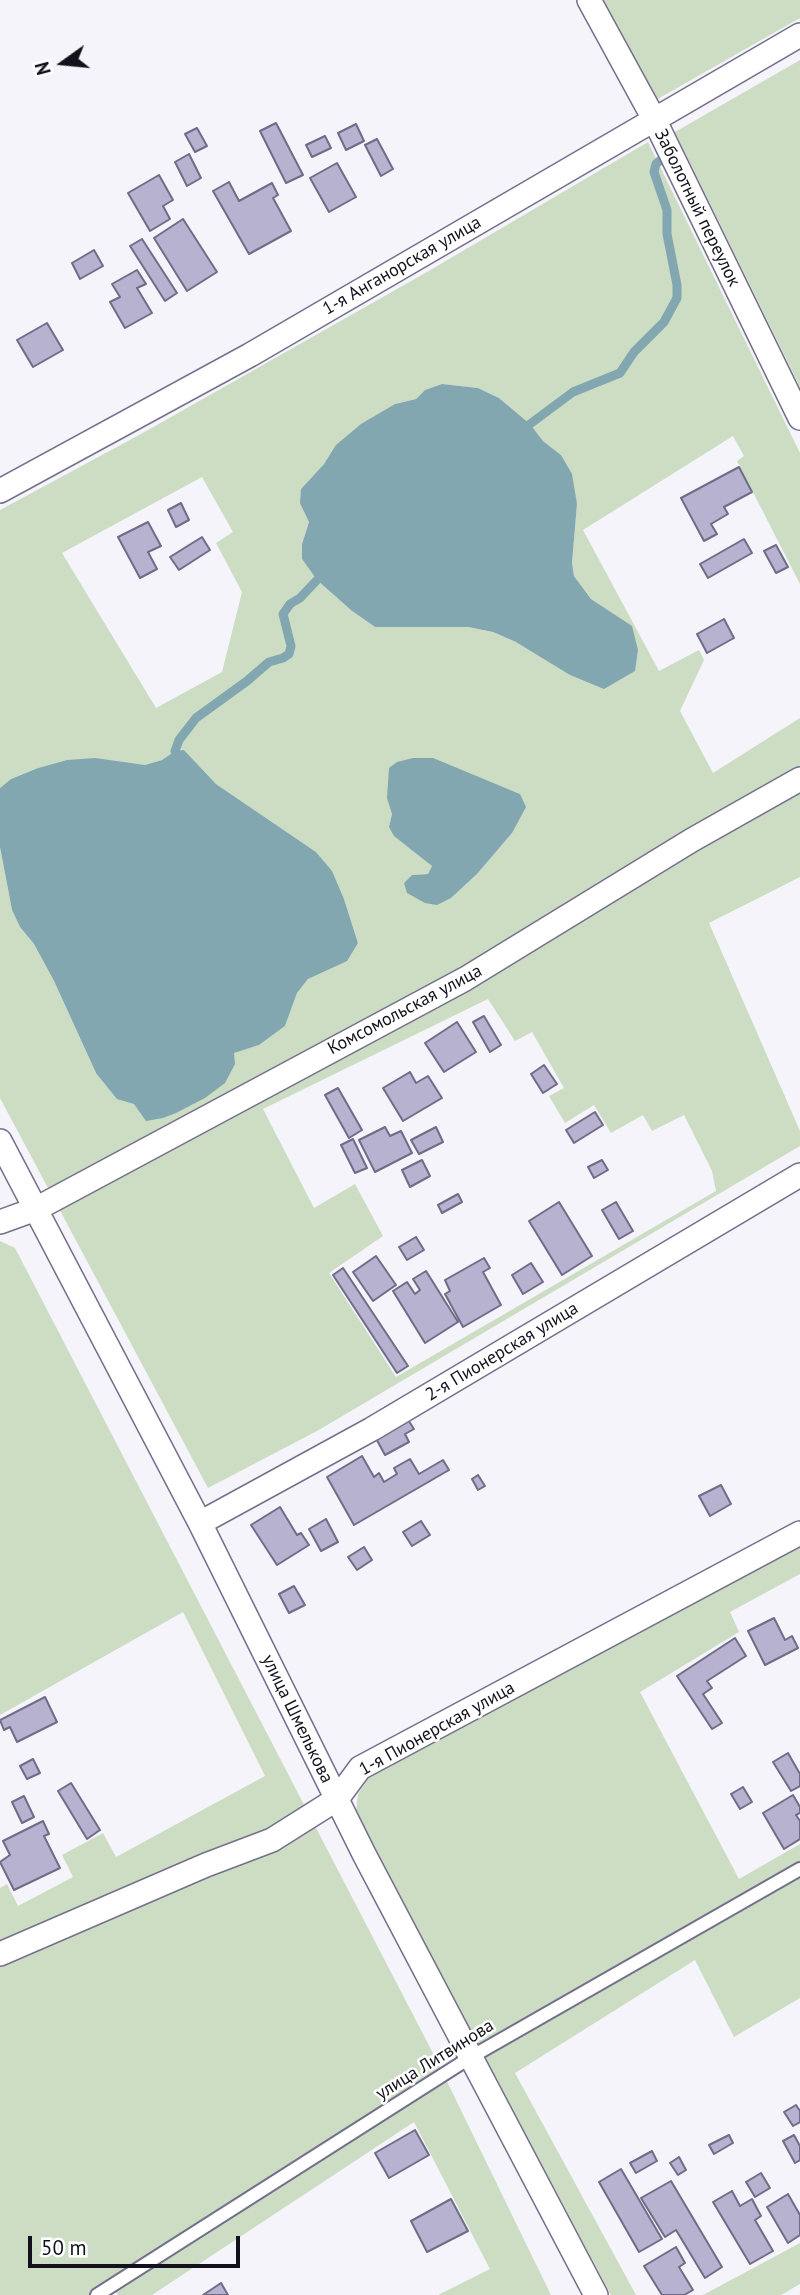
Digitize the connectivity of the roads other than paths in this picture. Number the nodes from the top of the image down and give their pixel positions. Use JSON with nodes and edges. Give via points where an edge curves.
{"nodes":[{"id":1,"x":589,"y":0,"type":"edge"},
{"id":2,"x":800,"y":35,"type":"edge"},
{"id":3,"x":654,"y":119,"type":"junction"},
{"id":4,"x":800,"y":418,"type":"edge"},
{"id":5,"x":0,"y":491,"type":"edge"},
{"id":6,"x":800,"y":779,"type":"edge"},
{"id":7,"x":0,"y":1141,"type":"edge"},
{"id":8,"x":800,"y":1175,"type":"edge"},
{"id":9,"x":36,"y":1209,"type":"junction"},
{"id":10,"x":0,"y":1222,"type":"edge"},
{"id":11,"x":200,"y":1523,"type":"junction"},
{"id":12,"x":800,"y":1533,"type":"edge"},
{"id":13,"x":337,"y":1799,"type":"junction"},
{"id":14,"x":800,"y":1869,"type":"edge"},
{"id":15,"x":0,"y":1954,"type":"edge"},
{"id":16,"x":471,"y":2057,"type":"junction"},
{"id":17,"x":97,"y":2295,"type":"edge"},
{"id":18,"x":596,"y":2295,"type":"edge"}],
"edges":[{"from":1,"to":3,"type":"street","name":"Заболотный переулок"},
{"from":2,"to":3,"type":"street","name":"1-я Анганорская улица"},
{"from":3,"to":4,"type":"street","name":"Заболотный переулок"},
{"from":3,"to":5,"type":"street","name":"1-я Анганорская улица","via":[[250,355]]},
{"from":6,"to":9,"type":"street","name":"Комсомольская улица","via":[[464,979]]},
{"from":7,"to":9,"type":"street","name":"улица Шмелькова"},
{"from":8,"to":11,"type":"street","name":"2-я Пионерская улица","via":[[372,1429]]},
{"from":9,"to":10,"type":"street","name":"Комсомольская улица"},
{"from":9,"to":11,"type":"street","name":"улица Шмелькова"},
{"from":11,"to":13,"type":"street","name":"улица Шмелькова"},
{"from":12,"to":13,"type":"street","name":"1-я Пионерская улица","via":[[360,1768]]},
{"from":13,"to":15,"type":"street","name":"1-я Пионерская улица","via":[[272,1840]]},
{"from":13,"to":16,"type":"street","name":"улица Шмелькова"},
{"from":14,"to":16,"type":"lane","name":"улица Литвинова"},
{"from":16,"to":17,"type":"lane","name":"улица Литвинова"},
{"from":16,"to":18,"type":"street","name":"улица Шмелькова"}]}
